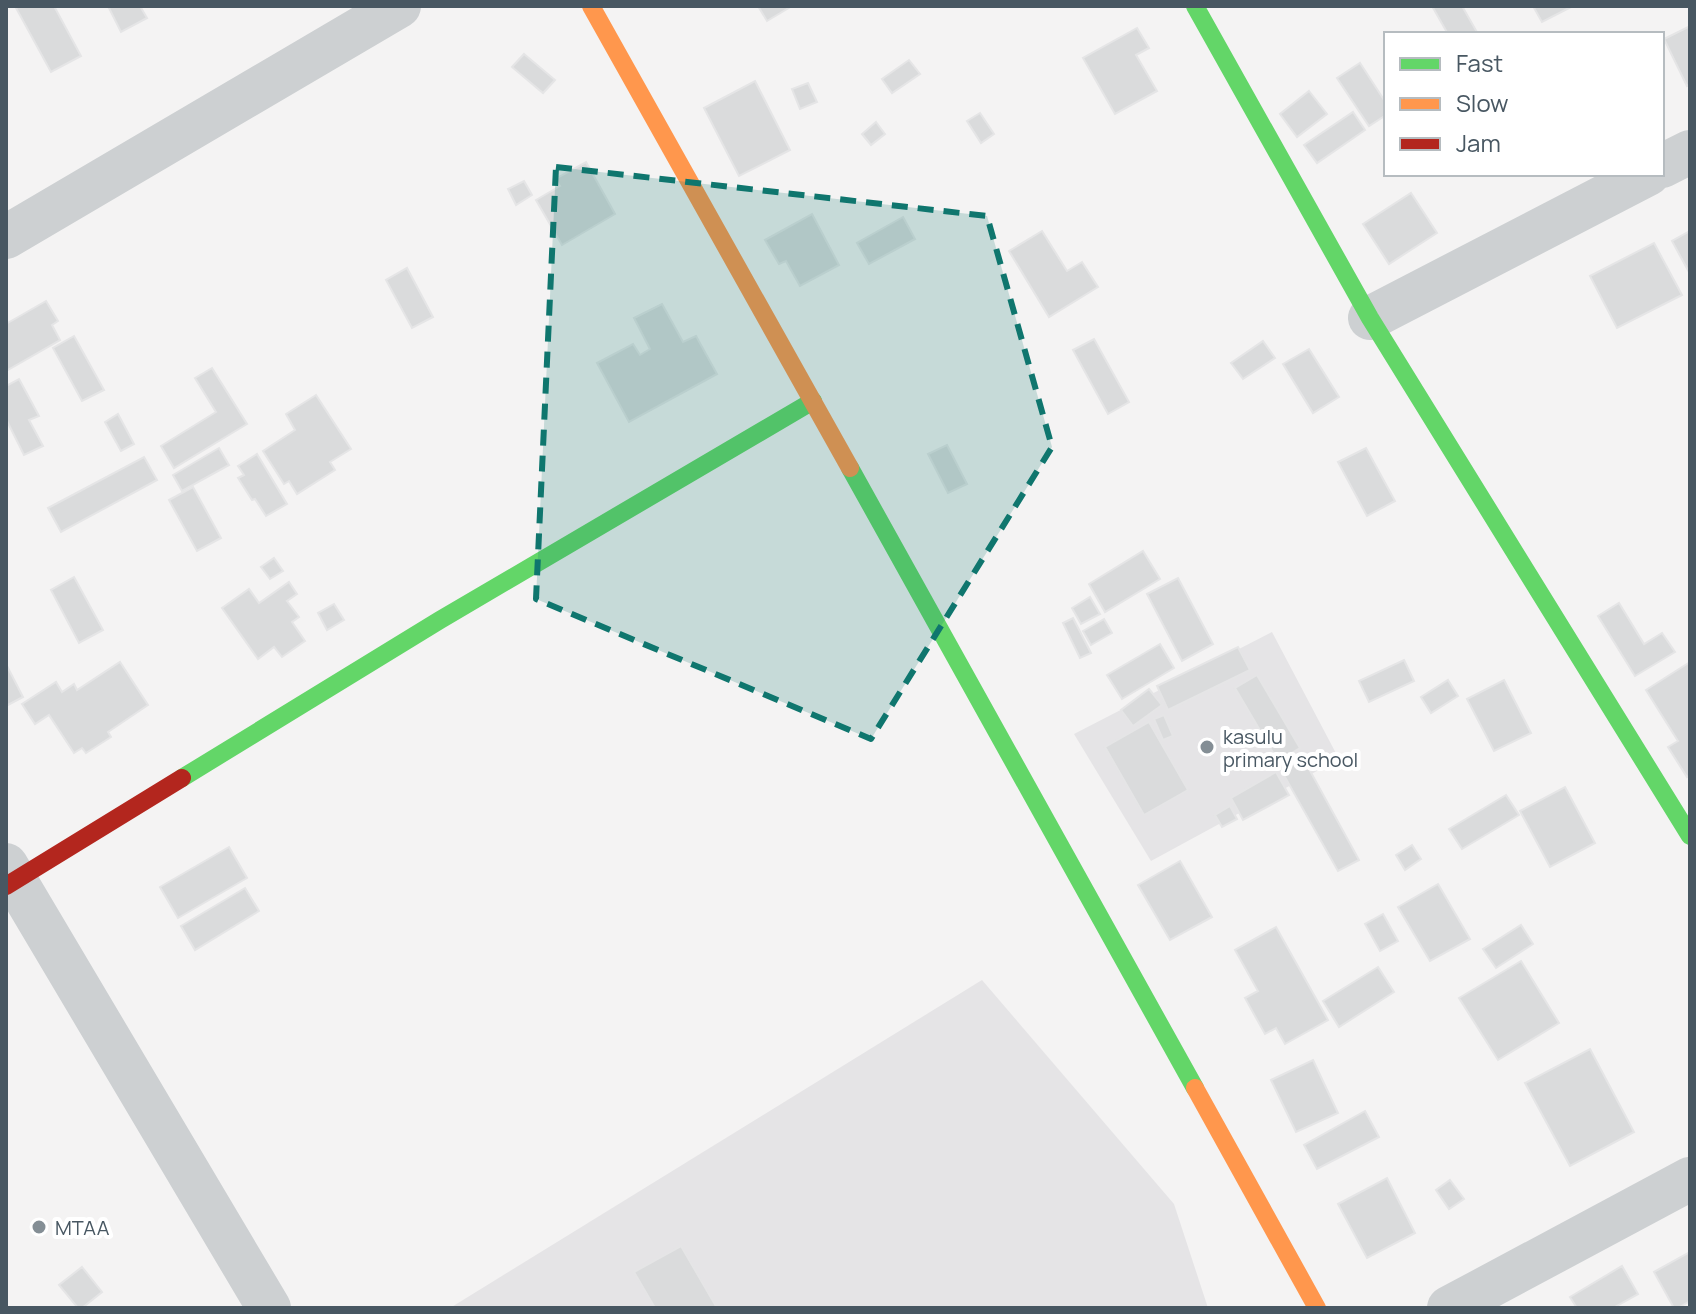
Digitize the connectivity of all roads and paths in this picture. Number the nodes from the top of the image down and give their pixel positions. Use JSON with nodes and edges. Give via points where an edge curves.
{"nodes":[{"id":1,"x":399,"y":6,"type":"edge"},
{"id":2,"x":591,"y":6,"type":"edge"},
{"id":3,"x":1208,"y":10,"type":"edge"},
{"id":4,"x":1690,"y":152,"type":"edge"},
{"id":5,"x":1664,"y":165,"type":"edge"},
{"id":6,"x":1644,"y":176,"type":"edge"},
{"id":7,"x":6,"y":237,"type":"edge"},
{"id":8,"x":1370,"y":318,"type":"junction"},
{"id":9,"x":813,"y":401,"type":"junction"},
{"id":10,"x":1690,"y":836,"type":"edge"},
{"id":11,"x":9,"y":877,"type":"edge"},
{"id":12,"x":1690,"y":1179,"type":"edge"},
{"id":13,"x":269,"y":1308,"type":"edge"},
{"id":14,"x":1317,"y":1308,"type":"edge"},
{"id":15,"x":1449,"y":1308,"type":"edge"}],
"edges":[{"from":1,"to":7,"type":"street"},
{"from":2,"to":9,"type":"street"},
{"from":3,"to":8,"type":"street"},
{"from":4,"to":5,"type":"street"},
{"from":6,"to":8,"type":"street"},
{"from":8,"to":10,"type":"street"},
{"from":9,"to":11,"type":"street"},
{"from":9,"to":14,"type":"street"},
{"from":11,"to":13,"type":"street"},
{"from":12,"to":15,"type":"street"}]}
